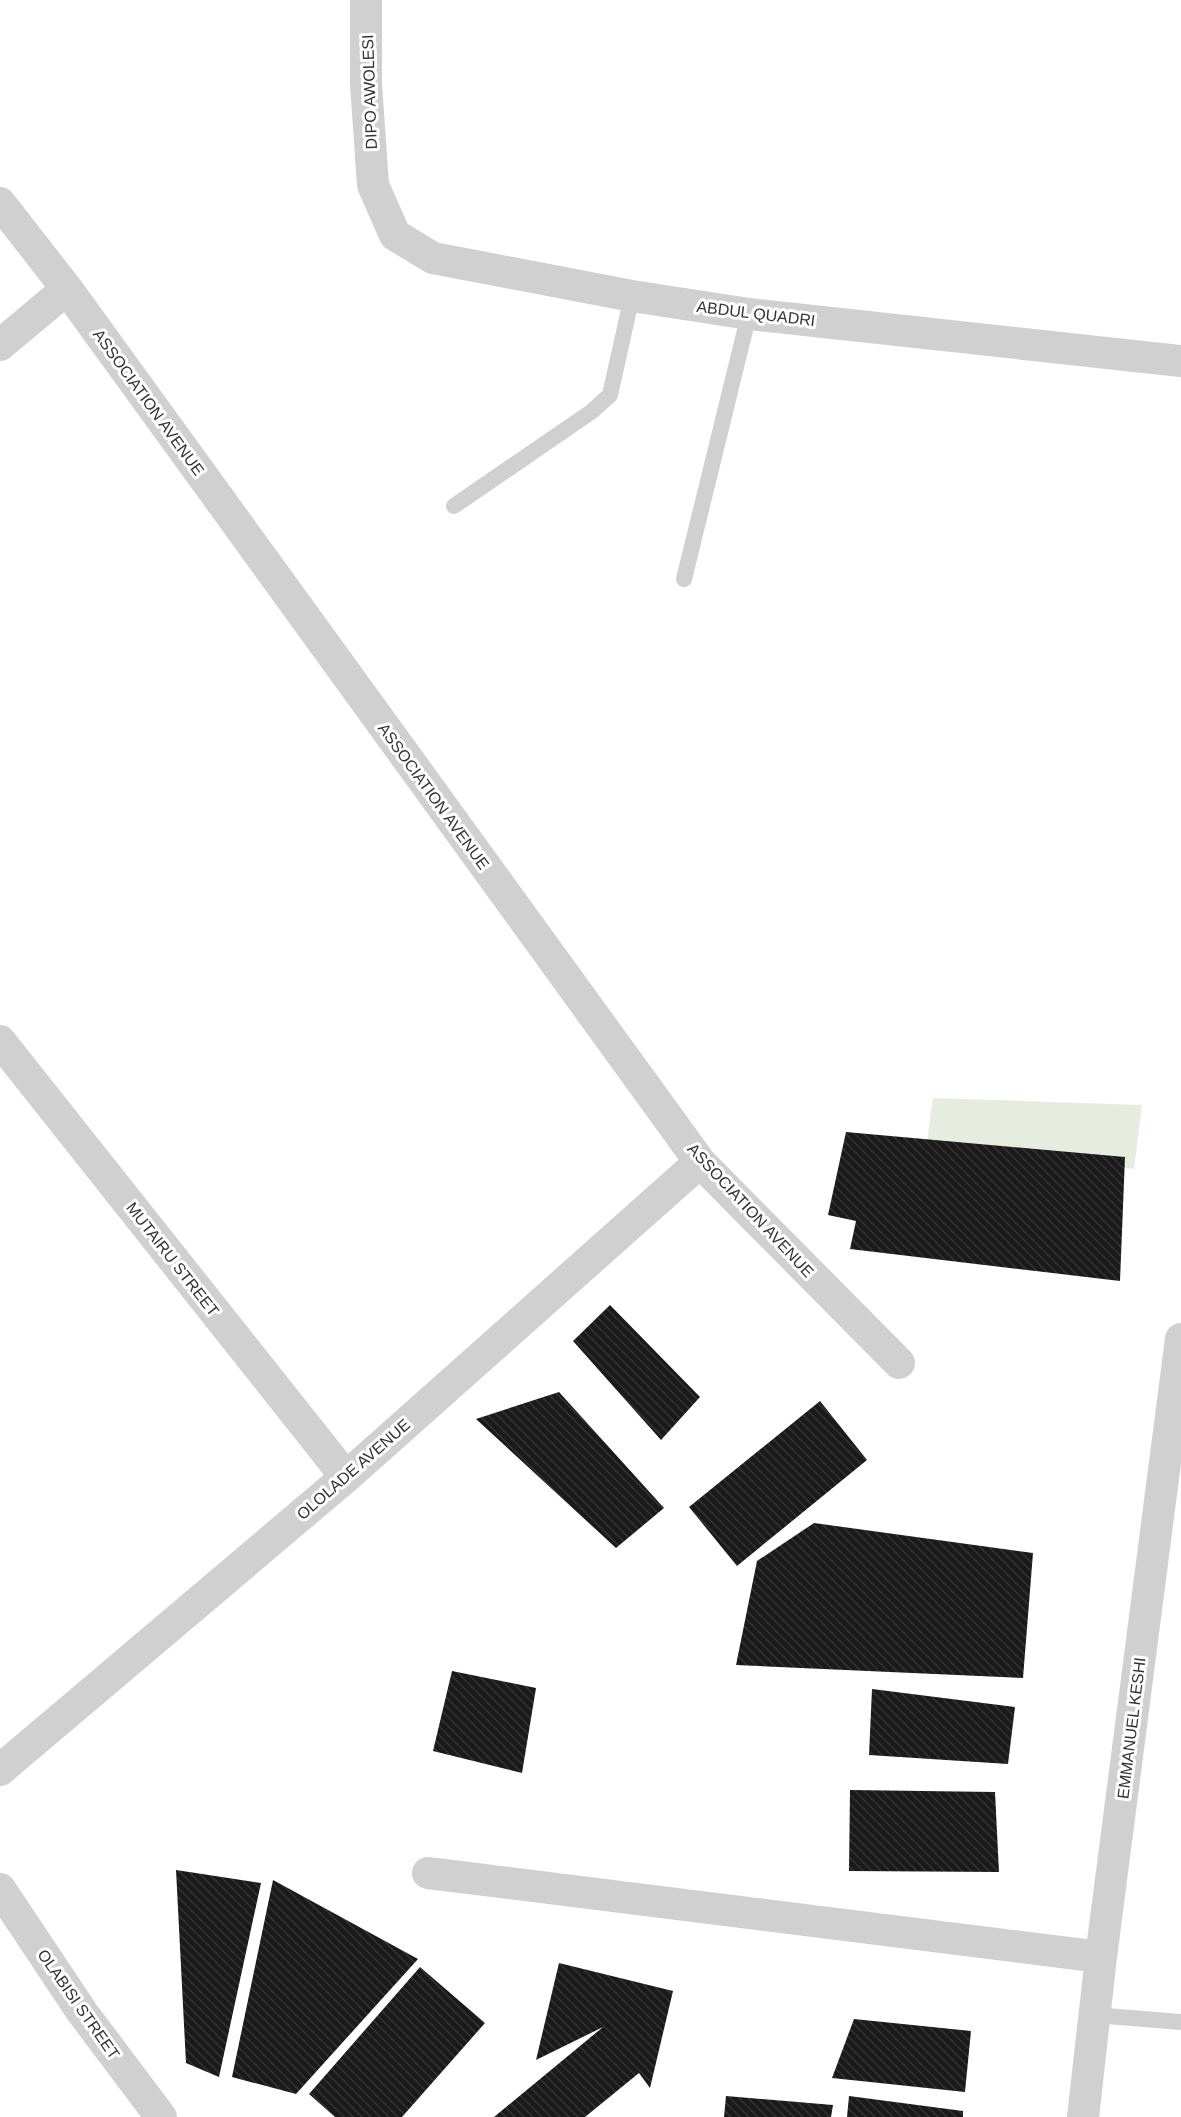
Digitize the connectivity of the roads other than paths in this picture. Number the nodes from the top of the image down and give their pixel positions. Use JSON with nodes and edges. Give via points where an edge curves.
{"nodes":[{"id":1,"x":366,"y":0,"type":"edge"},
{"id":2,"x":373,"y":185,"type":"joint"},
{"id":3,"x":0,"y":202,"type":"edge"},
{"id":4,"x":67,"y":289,"type":"junction"},
{"id":5,"x":632,"y":296,"type":"junction"},
{"id":6,"x":749,"y":314,"type":"junction"},
{"id":7,"x":0,"y":345,"type":"edge"},
{"id":8,"x":1181,"y":362,"type":"edge"},
{"id":9,"x":454,"y":506,"type":"dead end"},
{"id":10,"x":684,"y":579,"type":"dead end"},
{"id":11,"x":0,"y":1041,"type":"edge"},
{"id":12,"x":700,"y":1162,"type":"junction"},
{"id":13,"x":1181,"y":1339,"type":"edge"},
{"id":14,"x":899,"y":1363,"type":"dead end"},
{"id":15,"x":1178,"y":1402,"type":"edge"},
{"id":16,"x":346,"y":1477,"type":"junction"},
{"id":17,"x":0,"y":1770,"type":"edge"},
{"id":18,"x":428,"y":1873,"type":"dead end"},
{"id":19,"x":0,"y":1889,"type":"edge"},
{"id":20,"x":1101,"y":1957,"type":"junction"},
{"id":21,"x":1094,"y":2015,"type":"junction"},
{"id":22,"x":1181,"y":2022,"type":"edge"},
{"id":23,"x":161,"y":2117,"type":"edge"},
{"id":24,"x":1083,"y":2117,"type":"edge"}],
"edges":[{"from":1,"to":2,"type":"street","name":"DIPO AWOLESI","via":[[366,84]]},
{"from":2,"to":5,"type":"street","name":"ABDUL QUADRI","via":[[394,235],[433,258]]},
{"from":3,"to":4,"type":"street","name":"ASSOCIATION AVENUE"},
{"from":4,"to":7,"type":"street"},
{"from":4,"to":12,"type":"street","name":"ASSOCIATION AVENUE"},
{"from":5,"to":6,"type":"street","name":"ABDUL QUADRI"},
{"from":5,"to":9,"type":"lane","via":[[610,395]]},
{"from":6,"to":8,"type":"street","name":"ABDUL QUADRI"},
{"from":6,"to":10,"type":"lane"},
{"from":11,"to":16,"type":"street","name":"MUTAIRU STREET"},
{"from":12,"to":14,"type":"street","name":"ASSOCIATION AVENUE"},
{"from":12,"to":16,"type":"street","name":"OLOLADE AVENUE"},
{"from":13,"to":15,"type":"street","name":"EMMANUEL KESHI"},
{"from":15,"to":20,"type":"street","name":"EMMANUEL KESHI"},
{"from":16,"to":17,"type":"street","name":"OLOLADE AVENUE"},
{"from":18,"to":20,"type":"street"},
{"from":19,"to":23,"type":"street","name":"OLABISI STREET","via":[[82,2012]]},
{"from":20,"to":21,"type":"street","name":"EMMANUEL KESHI"},
{"from":21,"to":22,"type":"lane"},
{"from":21,"to":24,"type":"street","name":"EMMANUEL KESHI"}]}
